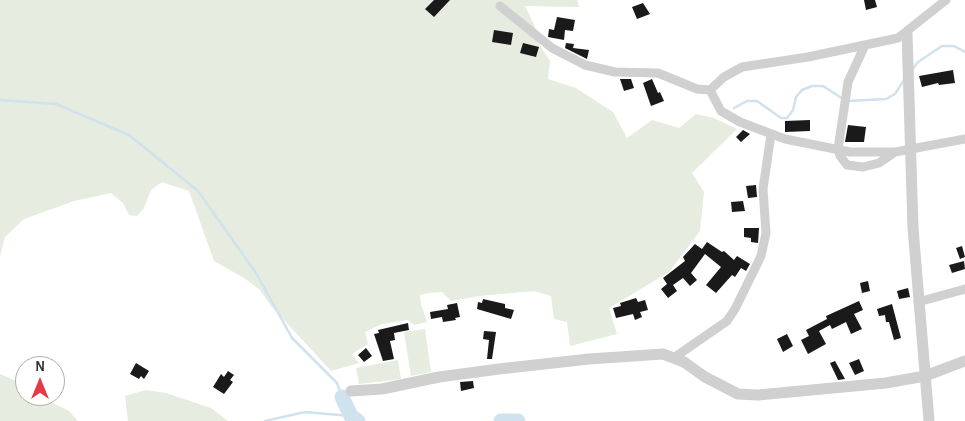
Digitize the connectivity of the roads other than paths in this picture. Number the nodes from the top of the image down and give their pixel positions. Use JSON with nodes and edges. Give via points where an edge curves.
{"nodes":[{"id":1,"x":946,"y":0,"type":"edge"},
{"id":2,"x":500,"y":6,"type":"dead end"},
{"id":3,"x":906,"y":33,"type":"junction"},
{"id":4,"x":865,"y":45,"type":"junction"},
{"id":5,"x":710,"y":90,"type":"junction"},
{"id":6,"x":771,"y":134,"type":"junction"},
{"id":7,"x":965,"y":139,"type":"edge"},
{"id":8,"x":910,"y":148,"type":"junction"},
{"id":9,"x":838,"y":149,"type":"junction"},
{"id":10,"x":895,"y":152,"type":"junction"},
{"id":11,"x":965,"y":289,"type":"edge"},
{"id":12,"x":918,"y":302,"type":"junction"},
{"id":13,"x":675,"y":357,"type":"junction"},
{"id":14,"x":965,"y":361,"type":"edge"},
{"id":15,"x":925,"y":376,"type":"junction"},
{"id":16,"x":351,"y":391,"type":"dead end"},
{"id":17,"x":929,"y":421,"type":"edge"}],
"edges":[{"from":1,"to":3,"type":"street"},
{"from":2,"to":5,"type":"street","via":[[552,48],[585,65],[615,72],[658,73],[697,89]]},
{"from":3,"to":4,"type":"street","via":[[898,38]]},
{"from":3,"to":8,"type":"street"},
{"from":4,"to":5,"type":"street","via":[[742,67]]},
{"from":4,"to":9,"type":"street","via":[[848,82]]},
{"from":5,"to":6,"type":"street","via":[[721,111]]},
{"from":6,"to":9,"type":"street"},
{"from":6,"to":13,"type":"street","via":[[764,189],[766,233],[761,256],[727,321]]},
{"from":7,"to":8,"type":"street"},
{"from":8,"to":10,"type":"street"},
{"from":8,"to":12,"type":"street"},
{"from":9,"to":10,"type":"street"},
{"from":9,"to":10,"type":"street","via":[[841,160],[854,167],[872,166]]},
{"from":11,"to":12,"type":"street"},
{"from":12,"to":15,"type":"street"},
{"from":13,"to":15,"type":"street","via":[[738,394],[876,384]]},
{"from":13,"to":16,"type":"street","via":[[647,354],[589,359]]},
{"from":14,"to":15,"type":"street"},
{"from":15,"to":17,"type":"street"}]}
